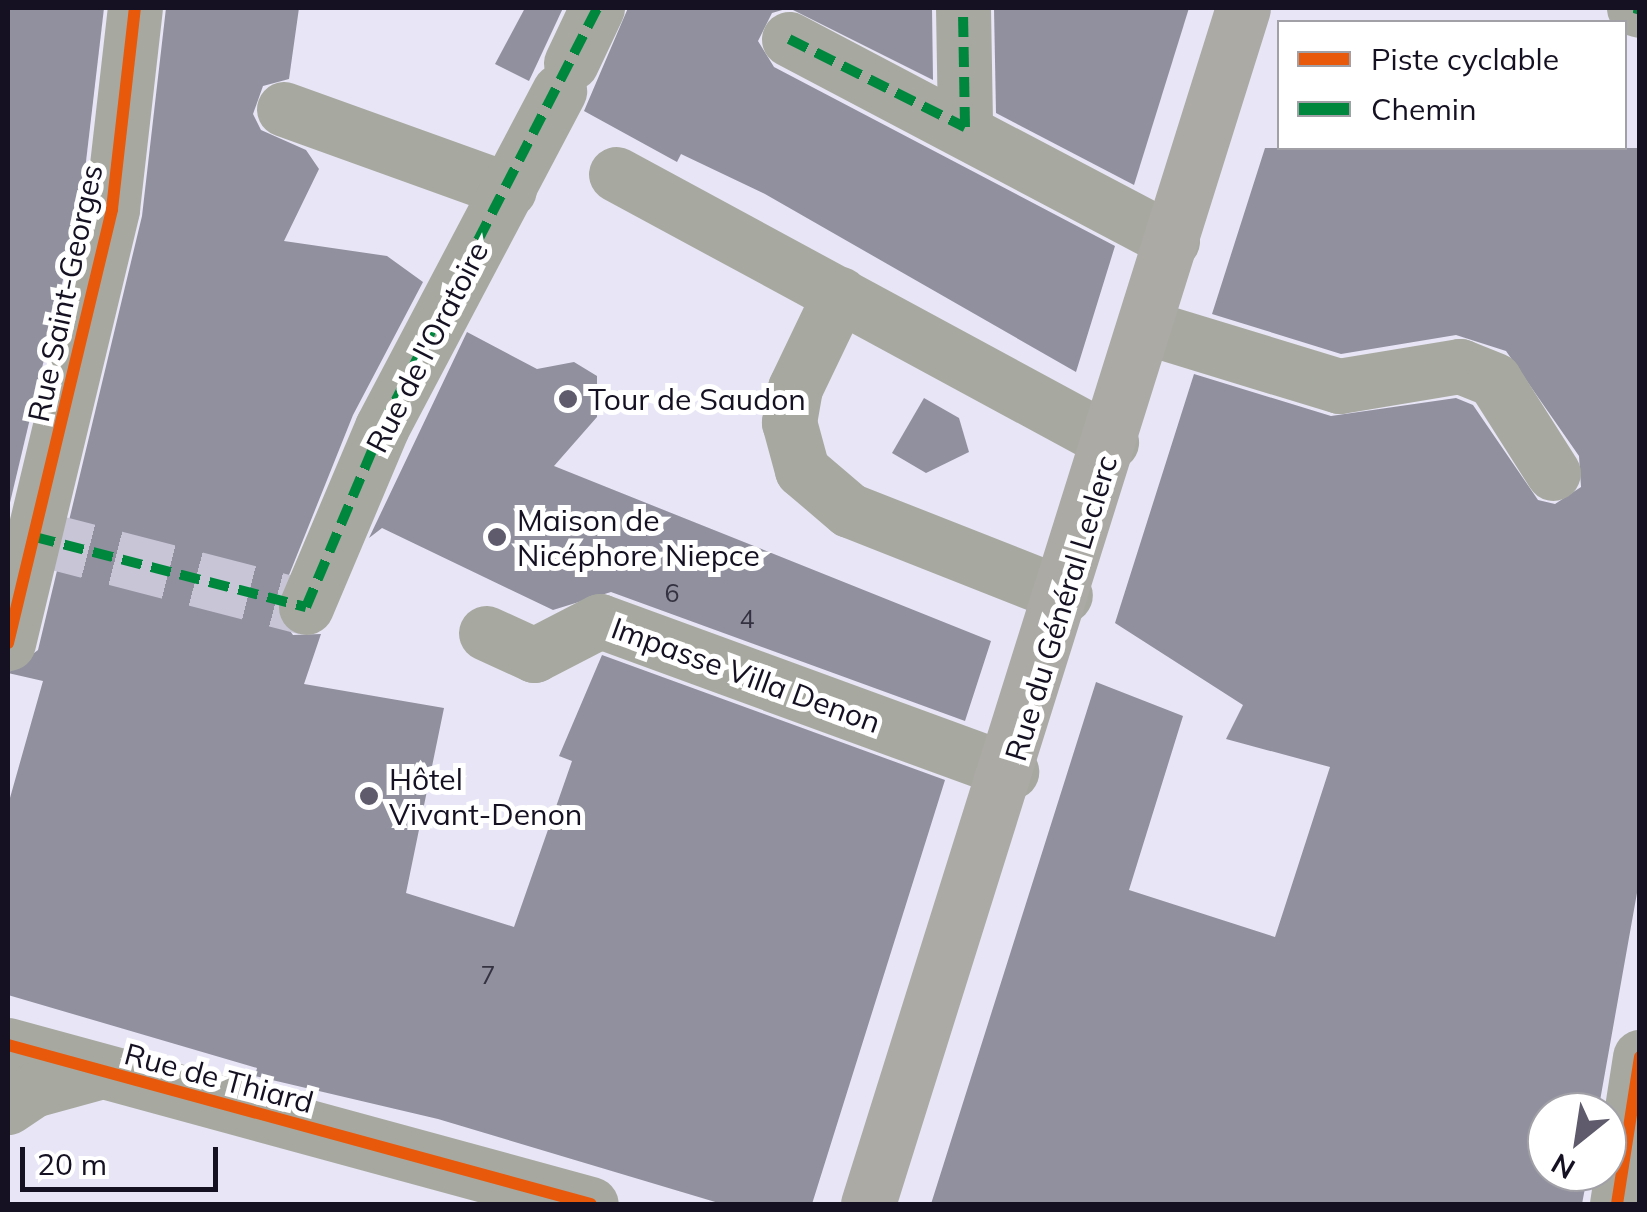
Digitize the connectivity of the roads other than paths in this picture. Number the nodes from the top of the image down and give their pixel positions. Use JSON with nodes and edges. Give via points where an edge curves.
{"nodes":[{"id":1,"x":135,"y":8,"type":"edge"},
{"id":2,"x":597,"y":8,"type":"edge"},
{"id":3,"x":964,"y":8,"type":"edge"},
{"id":4,"x":1243,"y":8,"type":"edge"},
{"id":5,"x":789,"y":39,"type":"dead end"},
{"id":6,"x":284,"y":109,"type":"dead end"},
{"id":7,"x":965,"y":127,"type":"junction"},
{"id":8,"x":616,"y":174,"type":"dead end"},
{"id":9,"x":509,"y":190,"type":"junction"},
{"id":10,"x":1172,"y":242,"type":"junction"},
{"id":11,"x":840,"y":294,"type":"junction"},
{"id":12,"x":1146,"y":326,"type":"junction"},
{"id":13,"x":1111,"y":442,"type":"junction"},
{"id":14,"x":1553,"y":473,"type":"dead end"},
{"id":15,"x":1065,"y":595,"type":"junction"},
{"id":16,"x":306,"y":607,"type":"dead end"},
{"id":17,"x":486,"y":632,"type":"dead end"},
{"id":18,"x":8,"y":643,"type":"edge"},
{"id":19,"x":1011,"y":771,"type":"junction"},
{"id":20,"x":8,"y":1045,"type":"edge"},
{"id":21,"x":1640,"y":1057,"type":"edge"},
{"id":22,"x":99,"y":1072,"type":"junction"},
{"id":23,"x":8,"y":1107,"type":"edge"},
{"id":24,"x":493,"y":1191,"type":"edge"},
{"id":25,"x":591,"y":1204,"type":"edge"},
{"id":26,"x":868,"y":1204,"type":"edge"},
{"id":27,"x":1617,"y":1204,"type":"edge"}],
"edges":[{"from":1,"to":18,"type":"street","name":"Rue Saint-Georges","via":[[112,210]]},
{"from":2,"to":9,"type":"street","name":"Rue de l'Oratoire"},
{"from":3,"to":7,"type":"street"},
{"from":4,"to":10,"type":"main road","name":"Rue du Général Leclerc"},
{"from":5,"to":7,"type":"street"},
{"from":6,"to":9,"type":"street"},
{"from":7,"to":10,"type":"street"},
{"from":8,"to":11,"type":"street"},
{"from":9,"to":16,"type":"street","name":"Rue de l'Oratoire","via":[[382,427]]},
{"from":10,"to":12,"type":"main road","name":"Rue du Général Leclerc"},
{"from":11,"to":13,"type":"street"},
{"from":11,"to":15,"type":"street","via":[[795,388],[790,422],[802,470],[849,510]]},
{"from":12,"to":13,"type":"main road","name":"Rue du Général Leclerc"},
{"from":12,"to":14,"type":"street","via":[[1339,386],[1460,366],[1494,380]]},
{"from":13,"to":15,"type":"main road","name":"Rue du Général Leclerc"},
{"from":15,"to":19,"type":"main road","name":"Rue du Général Leclerc"},
{"from":17,"to":19,"type":"street","name":"Impasse Villa Denon","via":[[534,655],[600,621]]},
{"from":19,"to":26,"type":"main road","name":"Rue du Général Leclerc"},
{"from":20,"to":22,"type":"street","name":"Rue de Thiard"},
{"from":21,"to":27,"type":"street"},
{"from":22,"to":23,"type":"street","via":[[33,1090]]},
{"from":22,"to":24,"type":"street","name":"Rue de Thiard"},
{"from":24,"to":25,"type":"street","name":"Rue de Thiard"}]}
